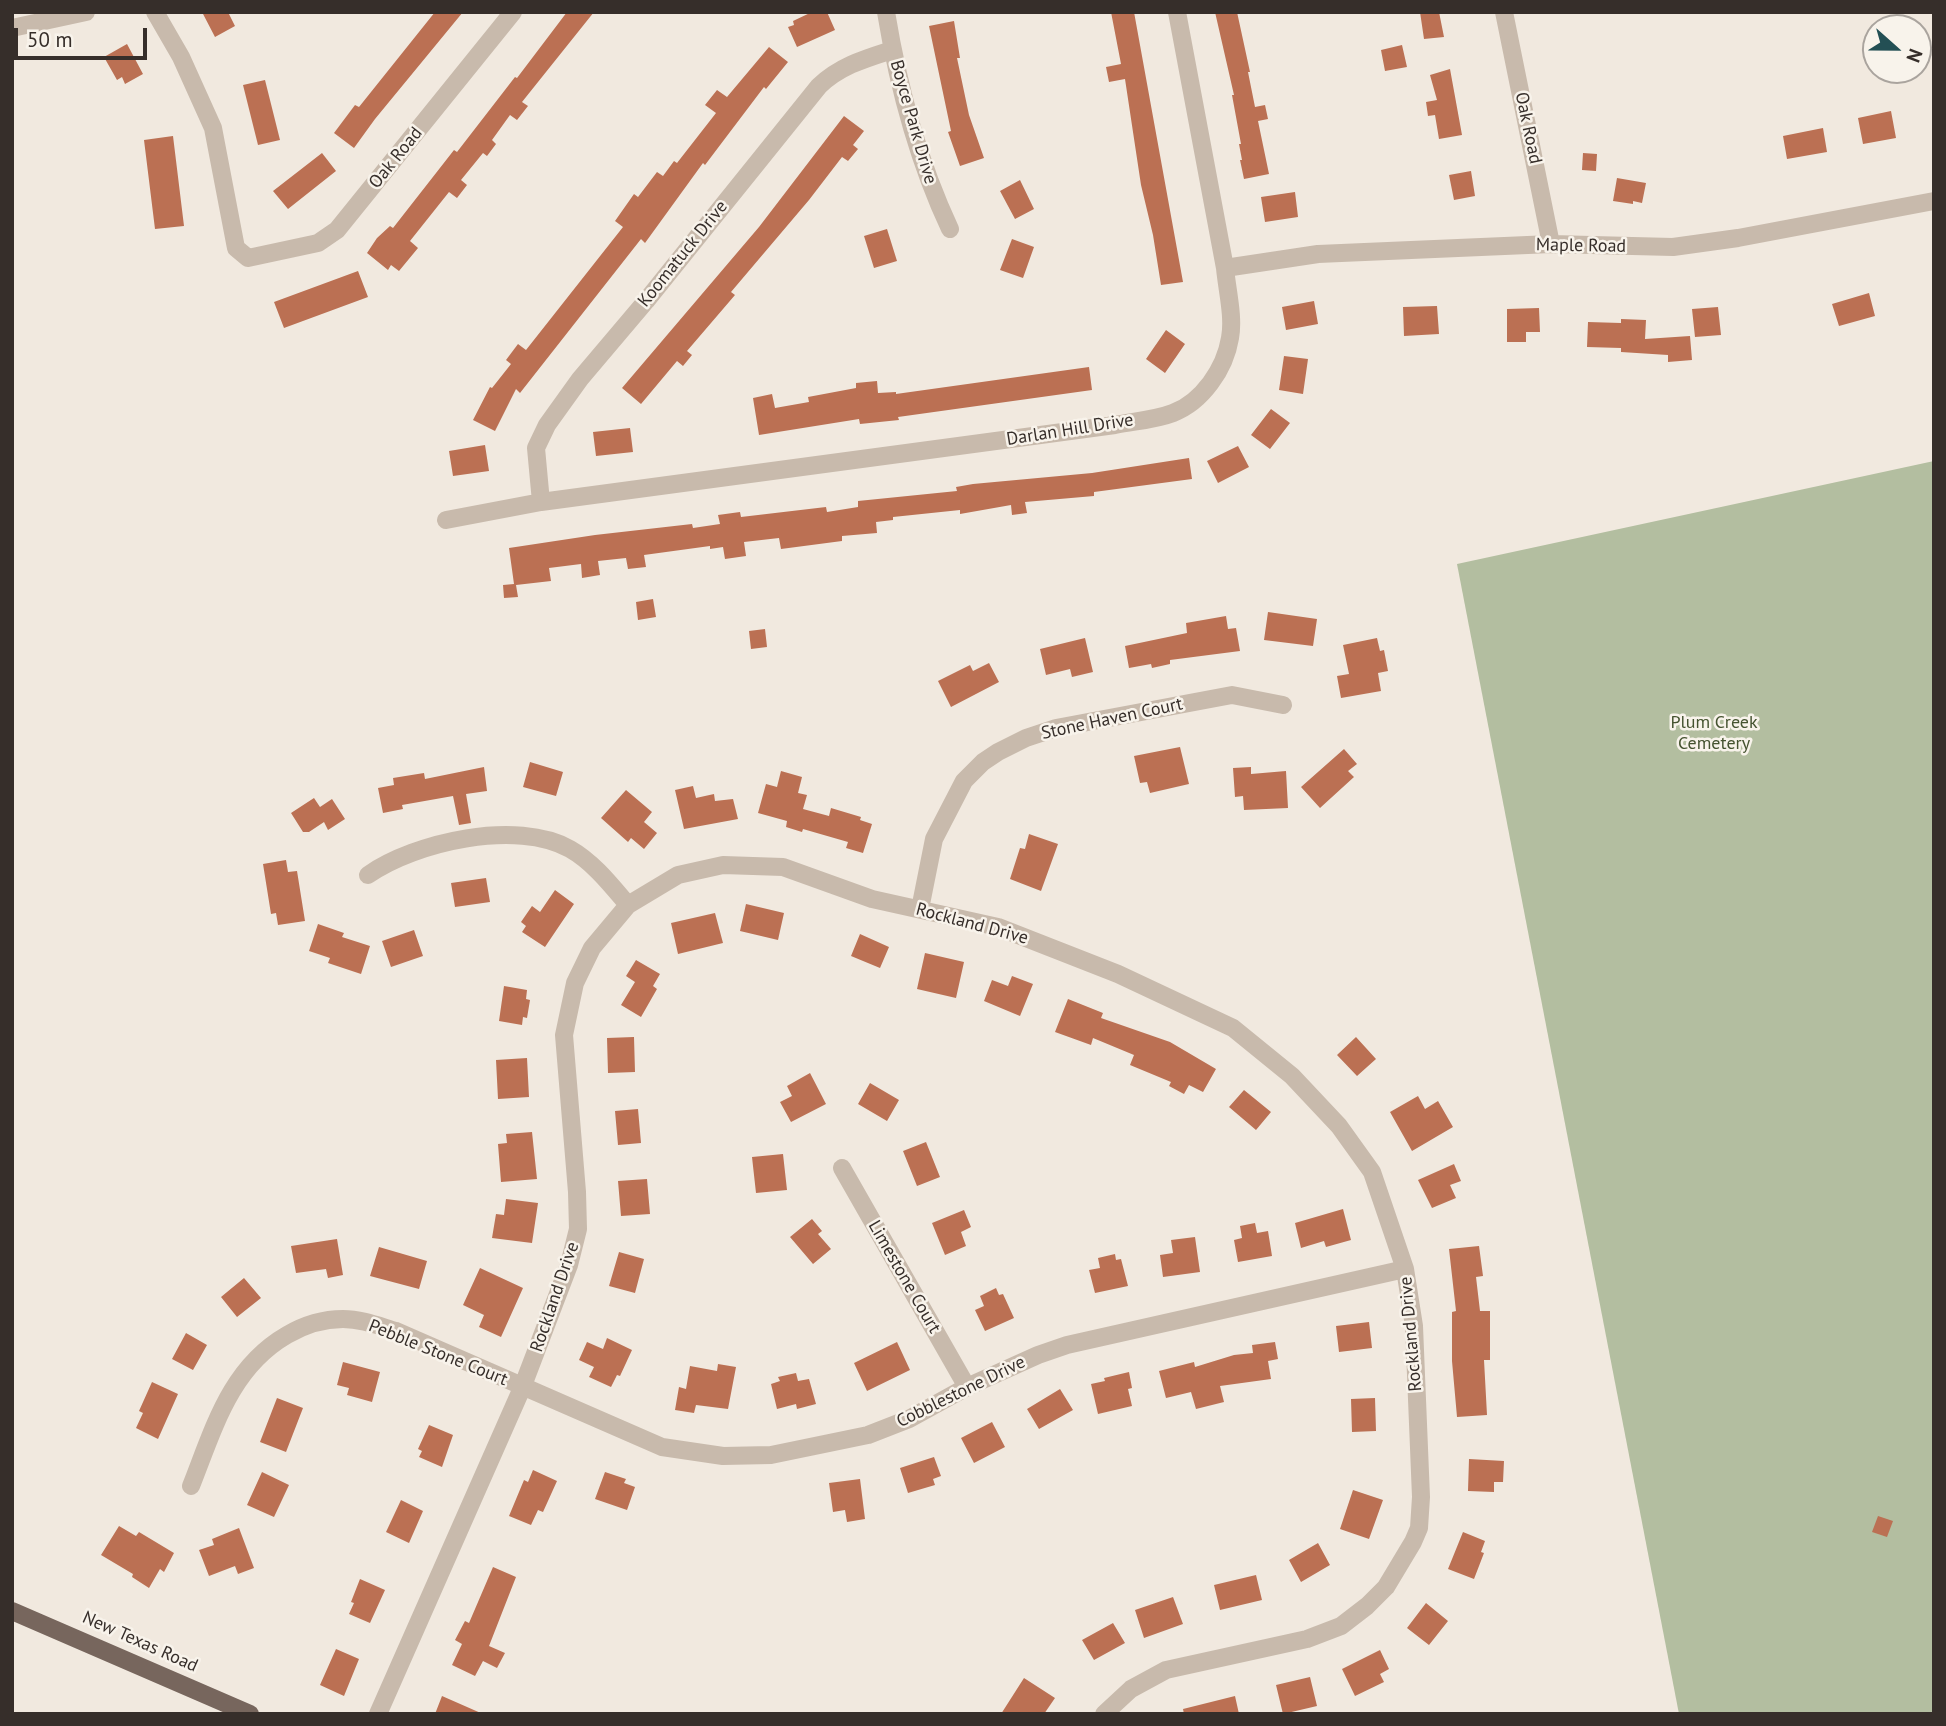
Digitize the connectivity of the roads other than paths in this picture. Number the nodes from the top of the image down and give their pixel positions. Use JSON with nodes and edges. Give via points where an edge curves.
{"nodes":[{"id":1,"x":86,"y":12,"type":"edge"},
{"id":2,"x":155,"y":12,"type":"edge"},
{"id":3,"x":513,"y":12,"type":"edge"},
{"id":4,"x":886,"y":12,"type":"edge"},
{"id":5,"x":1177,"y":12,"type":"edge"},
{"id":6,"x":1504,"y":12,"type":"edge"},
{"id":7,"x":12,"y":28,"type":"edge"},
{"id":8,"x":892,"y":50,"type":"junction"},
{"id":9,"x":1934,"y":201,"type":"edge"},
{"id":10,"x":950,"y":229,"type":"dead end"},
{"id":11,"x":1551,"y":244,"type":"junction"},
{"id":12,"x":1225,"y":268,"type":"junction"},
{"id":13,"x":541,"y":502,"type":"junction"},
{"id":14,"x":446,"y":520,"type":"dead end"},
{"id":15,"x":1283,"y":705,"type":"dead end"},
{"id":16,"x":368,"y":875,"type":"dead end"},
{"id":17,"x":628,"y":905,"type":"junction"},
{"id":18,"x":919,"y":909,"type":"junction"},
{"id":19,"x":842,"y":1168,"type":"dead end"},
{"id":20,"x":1405,"y":1269,"type":"junction"},
{"id":21,"x":967,"y":1387,"type":"junction"},
{"id":22,"x":522,"y":1388,"type":"junction"},
{"id":23,"x":191,"y":1486,"type":"dead end"},
{"id":24,"x":12,"y":1611,"type":"edge"},
{"id":25,"x":250,"y":1714,"type":"edge"},
{"id":26,"x":378,"y":1714,"type":"edge"},
{"id":27,"x":1104,"y":1714,"type":"edge"}],
"edges":[{"from":1,"to":7,"type":"street"},
{"from":2,"to":3,"type":"street","name":"Oak Road","via":[[213,128],[236,248],[248,258],[318,243],[337,230]]},
{"from":4,"to":8,"type":"street","name":"Boyce Park Drive"},
{"from":5,"to":12,"type":"street","name":"Darlan Hill Drive"},
{"from":6,"to":11,"type":"street","name":"Oak Road"},
{"from":8,"to":10,"type":"street","name":"Boyce Park Drive","via":[[930,187]]},
{"from":8,"to":13,"type":"street","name":"Koomatuck Drive","via":[[856,61],[819,86],[580,379],[538,439]]},
{"from":9,"to":11,"type":"street","name":"Maple Road","via":[[1674,247]]},
{"from":11,"to":12,"type":"street","name":"Maple Road","via":[[1318,254]]},
{"from":12,"to":13,"type":"street","name":"Darlan Hill Drive","via":[[1230,337],[1223,360],[1209,386],[1174,413],[1115,425]]},
{"from":13,"to":14,"type":"street","name":"Darlan Hill Drive"},
{"from":15,"to":18,"type":"street","name":"Stone Haven Court","via":[[1233,695],[1056,728],[998,752],[964,781],[934,839]]},
{"from":16,"to":17,"type":"street","via":[[409,852],[471,838],[530,835],[570,849],[596,869]]},
{"from":17,"to":18,"type":"street","name":"Rockland Drive","via":[[678,875],[723,865],[783,867],[872,899]]},
{"from":17,"to":22,"type":"street","name":"Rockland Drive","via":[[592,948],[569,1005],[564,1035],[578,1228],[569,1265]]},
{"from":18,"to":20,"type":"street","name":"Rockland Drive","via":[[998,928],[1118,974],[1233,1028],[1292,1076],[1339,1126],[1372,1172]]},
{"from":19,"to":21,"type":"street","name":"Limestone Court"},
{"from":20,"to":21,"type":"street","name":"Cobblestone Drive","via":[[1067,1345]]},
{"from":20,"to":27,"type":"street","name":"Rockland Drive","via":[[1414,1325],[1421,1497],[1419,1528],[1397,1572],[1367,1606],[1341,1626],[1307,1639],[1166,1670],[1131,1689]]},
{"from":21,"to":22,"type":"street","name":"Cobblestone Drive","via":[[909,1419],[867,1435],[771,1455],[723,1456],[662,1447]]},
{"from":22,"to":23,"type":"street","name":"Pebble Stone Court","via":[[396,1331],[344,1319],[321,1321],[266,1347],[244,1371],[224,1405]]},
{"from":22,"to":26,"type":"street","name":"Rockland Drive"},
{"from":24,"to":25,"type":"main road","name":"New Texas Road"}]}
